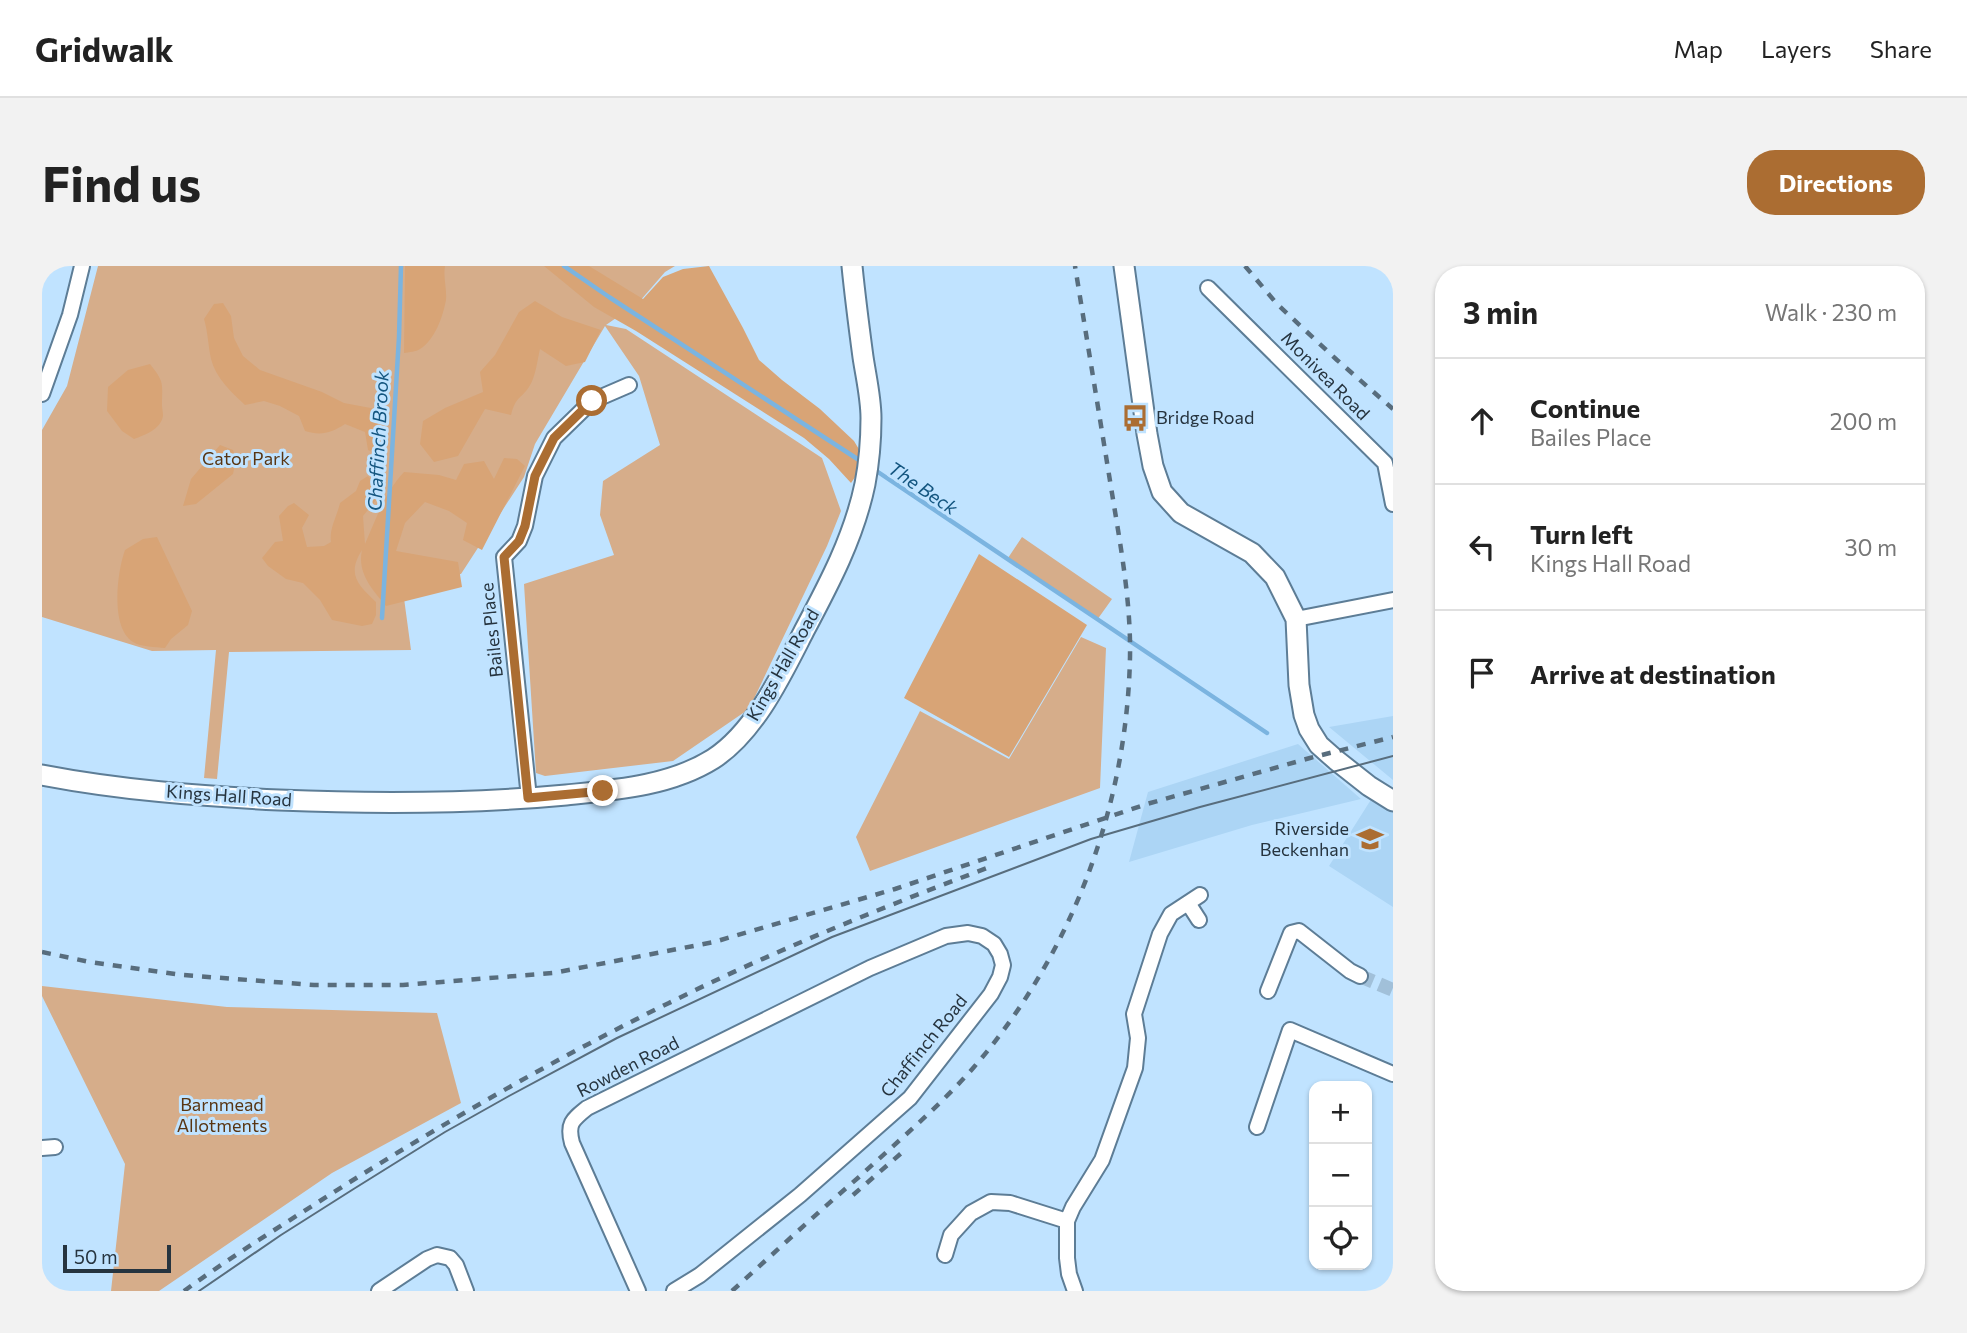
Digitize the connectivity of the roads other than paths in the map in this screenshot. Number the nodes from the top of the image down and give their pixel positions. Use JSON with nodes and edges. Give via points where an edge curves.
{"nodes":[{"id":1,"x":82,"y":266,"type":"edge"},
{"id":2,"x":852,"y":266,"type":"edge"},
{"id":3,"x":1124,"y":266,"type":"edge"},
{"id":4,"x":1208,"y":288,"type":"dead end"},
{"id":5,"x":629,"y":385,"type":"dead end"},
{"id":6,"x":42,"y":394,"type":"edge"},
{"id":7,"x":1393,"y":504,"type":"edge"},
{"id":8,"x":1393,"y":600,"type":"edge"},
{"id":9,"x":1296,"y":619,"type":"junction"},
{"id":10,"x":42,"y":775,"type":"edge"},
{"id":11,"x":528,"y":798,"type":"junction"},
{"id":12,"x":1393,"y":801,"type":"edge"},
{"id":13,"x":1199,"y":920,"type":"dead end"},
{"id":14,"x":870,"y":968,"type":"joint"},
{"id":15,"x":1360,"y":975,"type":"tunnel mouth"},
{"id":16,"x":1268,"y":991,"type":"dead end"},
{"id":17,"x":1153,"y":1033,"type":"dead end"},
{"id":18,"x":1138,"y":1038,"type":"junction"},
{"id":19,"x":1393,"y":1074,"type":"edge"},
{"id":20,"x":1257,"y":1127,"type":"dead end"},
{"id":21,"x":1067,"y":1221,"type":"junction"},
{"id":22,"x":945,"y":1255,"type":"dead end"},
{"id":23,"x":379,"y":1291,"type":"edge"},
{"id":24,"x":466,"y":1291,"type":"edge"},
{"id":25,"x":638,"y":1291,"type":"edge"},
{"id":26,"x":674,"y":1291,"type":"edge"},
{"id":27,"x":1075,"y":1291,"type":"edge"}],
"edges":[{"from":1,"to":6,"type":"street"},
{"from":2,"to":11,"type":"street","name":"Kings Hall Road","via":[[870,404],[864,486],[835,573],[764,704],[740,736],[715,758],[687,773],[626,787]]},
{"from":3,"to":9,"type":"street","via":[[1147,434],[1162,492],[1181,513],[1252,554],[1275,577]]},
{"from":4,"to":7,"type":"street","name":"Monivea Road","via":[[1385,463]]},
{"from":5,"to":11,"type":"street","name":"Bailes Place","via":[[592,401],[554,438],[535,476],[519,541],[504,557]]},
{"from":8,"to":9,"type":"street"},
{"from":9,"to":12,"type":"street","via":[[1299,685],[1309,729],[1336,760]]},
{"from":10,"to":11,"type":"street","name":"Kings Hall Road","via":[[208,797],[367,804]]},
{"from":13,"to":18,"type":"street","via":[[1194,899],[1171,914],[1160,934],[1134,1014]]},
{"from":14,"to":25,"type":"street","name":"Rowden Road","via":[[575,1118],[569,1133],[572,1143]]},
{"from":14,"to":26,"type":"street","name":"Chaffinch Road","via":[[946,936],[968,933],[994,944],[1003,965],[991,994],[910,1098],[800,1195]]},
{"from":15,"to":16,"type":"street","via":[[1294,931]]},
{"from":17,"to":18,"type":"street"},
{"from":18,"to":21,"type":"street","via":[[1136,1068],[1102,1160]]},
{"from":19,"to":20,"type":"street","via":[[1290,1030]]},
{"from":21,"to":22,"type":"street","via":[[1010,1203],[991,1202],[971,1213],[951,1235]]},
{"from":21,"to":27,"type":"street","via":[[1067,1258]]},
{"from":23,"to":24,"type":"street","via":[[438,1255],[456,1265]]}]}
